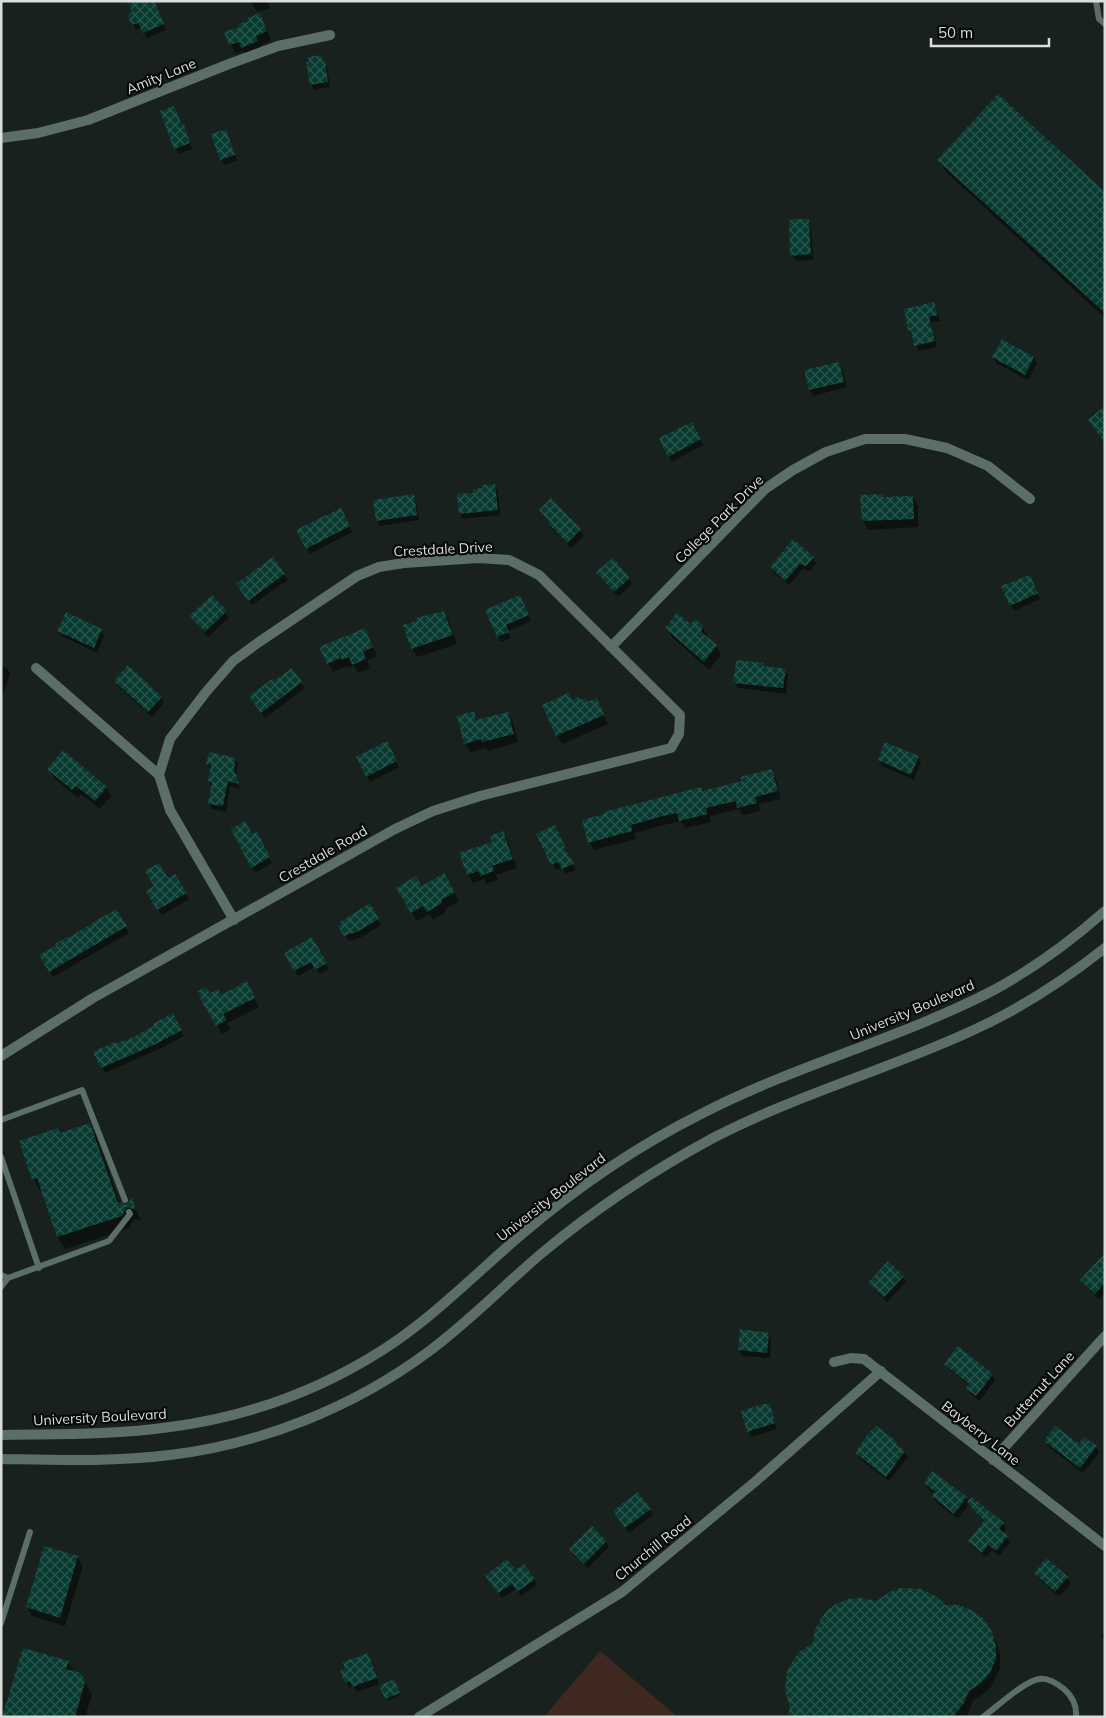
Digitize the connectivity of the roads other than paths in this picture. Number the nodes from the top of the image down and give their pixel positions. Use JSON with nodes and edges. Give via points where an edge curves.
{"nodes":[{"id":1,"x":1096,"y":1,"type":"edge"},
{"id":2,"x":1105,"y":24,"type":"edge"},
{"id":3,"x":330,"y":34,"type":"dead end"},
{"id":4,"x":1,"y":138,"type":"edge"},
{"id":5,"x":1030,"y":499,"type":"dead end"},
{"id":6,"x":611,"y":647,"type":"junction"},
{"id":7,"x":36,"y":668,"type":"dead end"},
{"id":8,"x":679,"y":734,"type":"joint"},
{"id":9,"x":159,"y":775,"type":"junction"},
{"id":10,"x":1105,"y":911,"type":"edge"},
{"id":11,"x":234,"y":920,"type":"junction"},
{"id":12,"x":1105,"y":948,"type":"edge"},
{"id":13,"x":1,"y":1056,"type":"edge"},
{"id":14,"x":1,"y":1120,"type":"edge"},
{"id":15,"x":1,"y":1157,"type":"edge"},
{"id":16,"x":125,"y":1200,"type":"dead end"},
{"id":17,"x":129,"y":1212,"type":"dead end"},
{"id":18,"x":39,"y":1268,"type":"junction"},
{"id":19,"x":1,"y":1275,"type":"edge"},
{"id":20,"x":8,"y":1278,"type":"junction"},
{"id":21,"x":1,"y":1287,"type":"edge"},
{"id":22,"x":1105,"y":1336,"type":"edge"},
{"id":23,"x":834,"y":1362,"type":"dead end"},
{"id":24,"x":881,"y":1372,"type":"junction"},
{"id":25,"x":1,"y":1435,"type":"edge"},
{"id":26,"x":1,"y":1459,"type":"edge"},
{"id":27,"x":993,"y":1460,"type":"junction"},
{"id":28,"x":30,"y":1532,"type":"dead end"},
{"id":29,"x":1105,"y":1546,"type":"edge"},
{"id":30,"x":1,"y":1623,"type":"edge"},
{"id":31,"x":419,"y":1717,"type":"edge"},
{"id":32,"x":983,"y":1717,"type":"edge"},
{"id":33,"x":1076,"y":1717,"type":"edge"}],
"edges":[{"from":1,"to":2,"type":"lane","via":[[1100,19]]},
{"from":3,"to":4,"type":"street","name":"Amity Lane","via":[[278,46],[88,120],[38,133]]},
{"from":5,"to":6,"type":"street","name":"College Park Drive","via":[[988,466],[947,448],[905,438],[865,439],[826,452],[764,490]]},
{"from":6,"to":8,"type":"street","name":"Crestdale Drive","via":[[680,715]]},
{"from":6,"to":9,"type":"street","name":"Crestdale Drive","via":[[538,575],[509,560],[478,558],[379,567],[357,576],[233,661],[170,739]]},
{"from":7,"to":9,"type":"street"},
{"from":8,"to":11,"type":"street","name":"Crestdale Road","via":[[671,748],[433,811]]},
{"from":9,"to":11,"type":"street","via":[[170,810]]},
{"from":10,"to":25,"type":"street","name":"University Boulevard","via":[[1056,951],[992,991],[743,1094],[626,1156],[557,1206],[412,1330],[346,1372],[278,1402],[204,1422],[131,1431]]},
{"from":11,"to":13,"type":"street","name":"Crestdale Road","via":[[93,998]]},
{"from":12,"to":26,"type":"street","via":[[1044,992],[1004,1015],[927,1050],[754,1118],[641,1179],[538,1256],[428,1352],[359,1396],[322,1414],[250,1439],[172,1455],[92,1460]]},
{"from":14,"to":16,"type":"lane","via":[[82,1090]]},
{"from":15,"to":18,"type":"lane"},
{"from":17,"to":18,"type":"lane","via":[[110,1242]]},
{"from":18,"to":20,"type":"lane"},
{"from":19,"to":20,"type":"lane"},
{"from":20,"to":21,"type":"lane"},
{"from":22,"to":27,"type":"street","name":"Butternut Lane"},
{"from":23,"to":24,"type":"street","name":"Bayberry Lane","via":[[864,1359]]},
{"from":24,"to":27,"type":"street","name":"Bayberry Lane"},
{"from":24,"to":31,"type":"street","name":"Churchill Road","via":[[622,1592]]},
{"from":27,"to":29,"type":"street","name":"Bayberry Lane"},
{"from":28,"to":30,"type":"lane"},
{"from":32,"to":33,"type":"lane","via":[[1039,1679],[1048,1680],[1069,1694]]}]}
